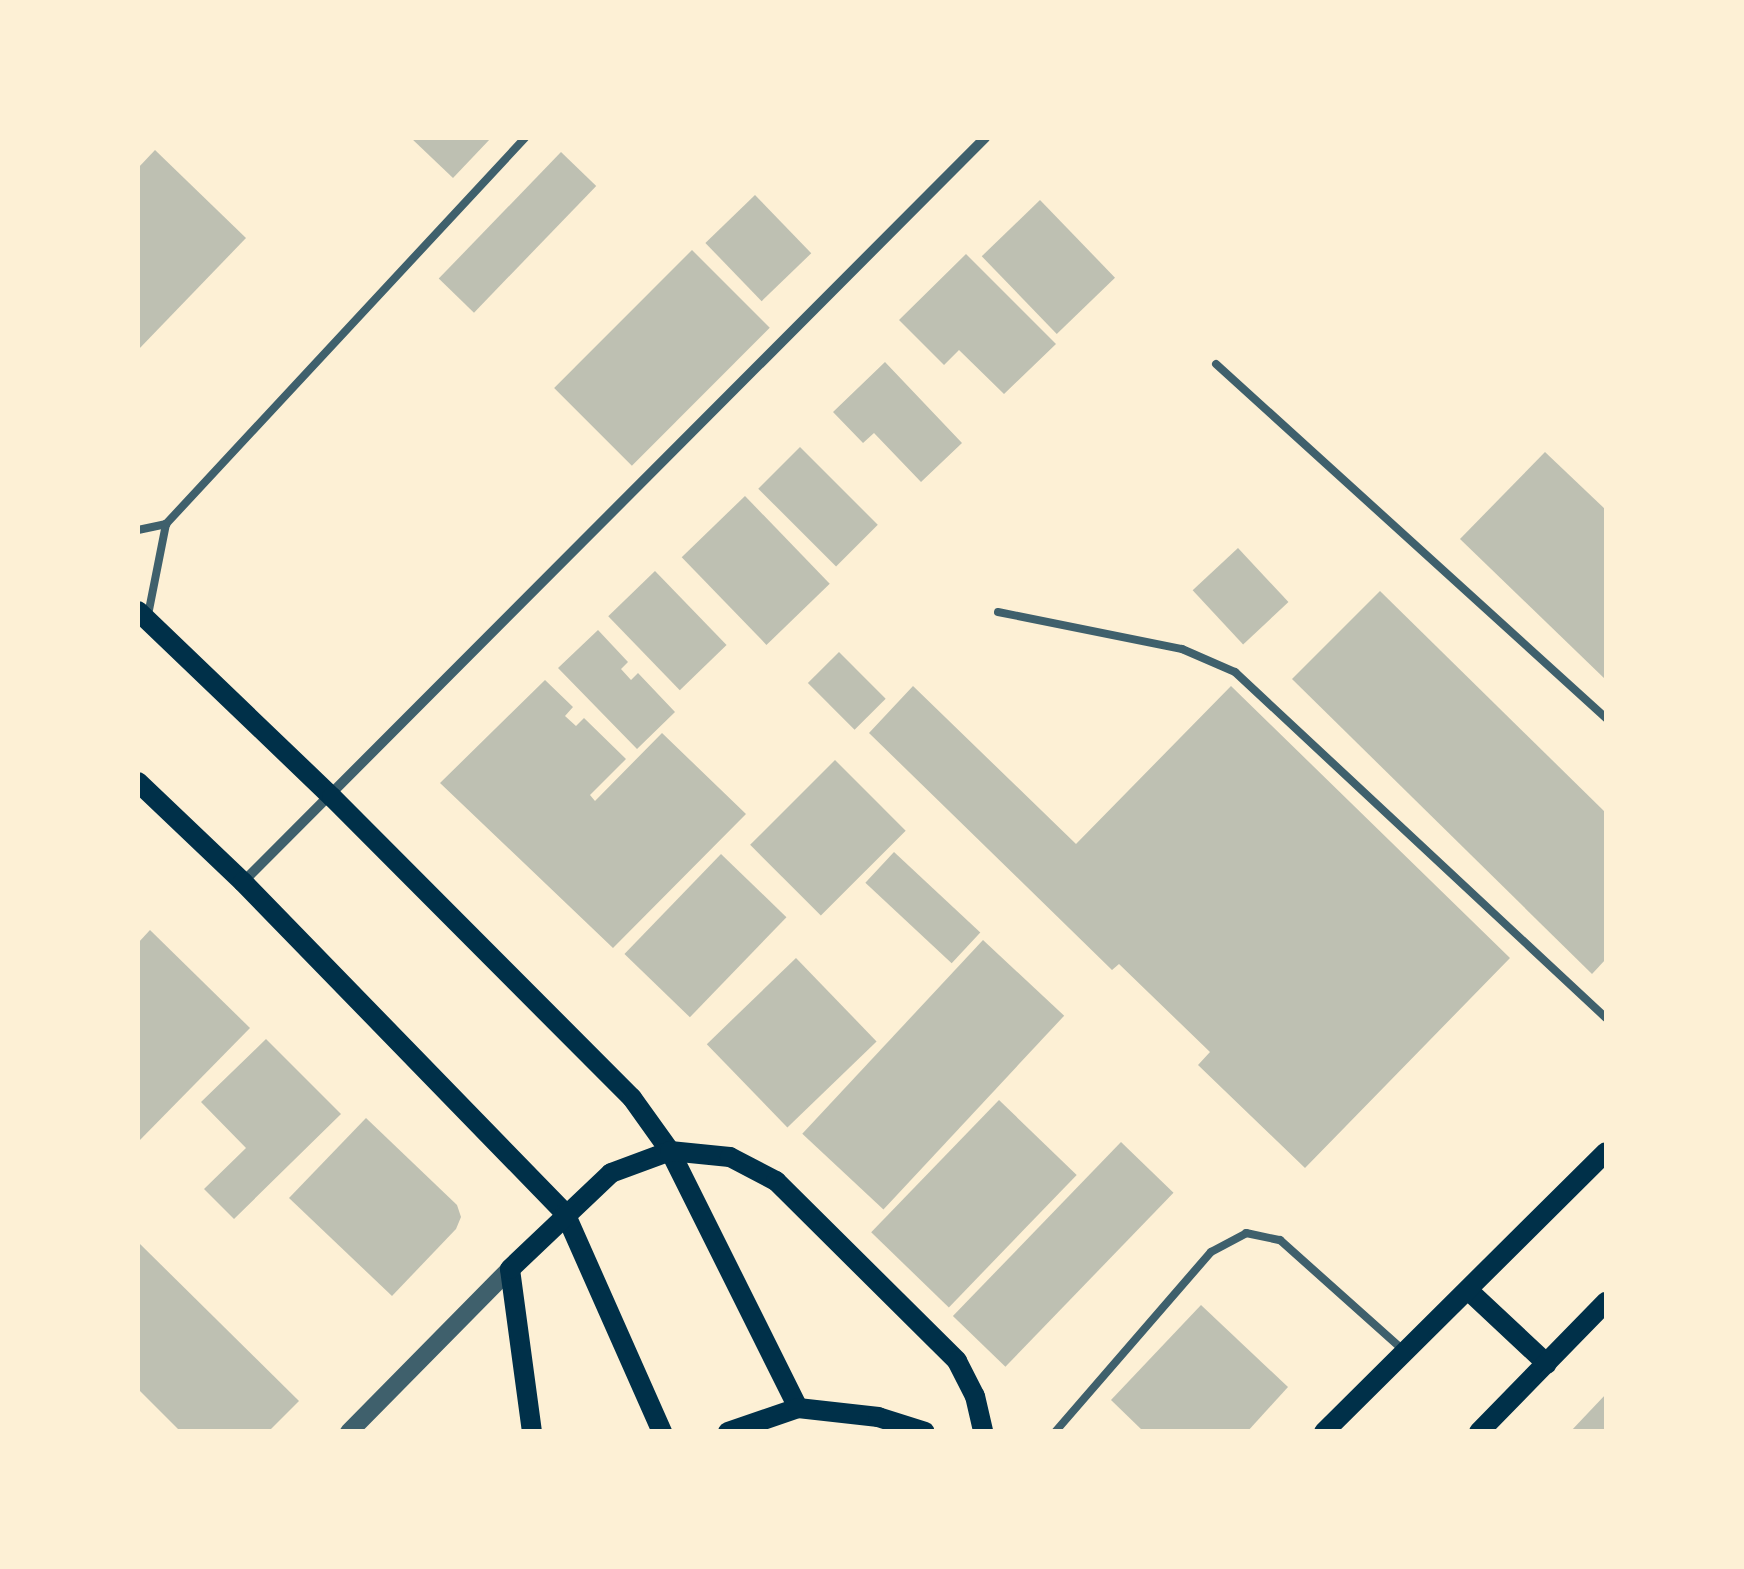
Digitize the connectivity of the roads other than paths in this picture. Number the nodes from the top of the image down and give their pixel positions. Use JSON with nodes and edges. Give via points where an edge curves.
{"nodes":[{"id":1,"x":525,"y":138,"type":"edge"},
{"id":2,"x":985,"y":138,"type":"edge"},
{"id":3,"x":1216,"y":364,"type":"dead end"},
{"id":4,"x":166,"y":524,"type":"junction"},
{"id":5,"x":138,"y":530,"type":"edge"},
{"id":6,"x":998,"y":612,"type":"dead end"},
{"id":7,"x":140,"y":620,"type":"edge"},
{"id":8,"x":1606,"y":718,"type":"edge"},
{"id":9,"x":138,"y":782,"type":"edge"},
{"id":10,"x":332,"y":796,"type":"junction"},
{"id":11,"x":243,"y":882,"type":"junction"},
{"id":12,"x":1606,"y":1018,"type":"edge"},
{"id":13,"x":670,"y":1151,"type":"junction"},
{"id":14,"x":1606,"y":1152,"type":"edge"},
{"id":15,"x":565,"y":1213,"type":"junction"},
{"id":16,"x":510,"y":1268,"type":"junction"},
{"id":17,"x":1468,"y":1290,"type":"junction"},
{"id":18,"x":1606,"y":1302,"type":"edge"},
{"id":19,"x":1405,"y":1352,"type":"junction"},
{"id":20,"x":1547,"y":1364,"type":"junction"},
{"id":21,"x":798,"y":1408,"type":"junction"},
{"id":22,"x":349,"y":1432,"type":"edge"},
{"id":23,"x":532,"y":1432,"type":"edge"},
{"id":24,"x":662,"y":1432,"type":"edge"},
{"id":25,"x":728,"y":1432,"type":"edge"},
{"id":26,"x":925,"y":1432,"type":"edge"},
{"id":27,"x":983,"y":1432,"type":"edge"},
{"id":28,"x":1055,"y":1432,"type":"edge"},
{"id":29,"x":1324,"y":1432,"type":"edge"},
{"id":30,"x":1480,"y":1432,"type":"edge"}],
"edges":[{"from":1,"to":4,"type":"lane"},
{"from":2,"to":10,"type":"street"},
{"from":3,"to":8,"type":"lane"},
{"from":4,"to":5,"type":"lane"},
{"from":4,"to":7,"type":"lane"},
{"from":6,"to":12,"type":"lane","via":[[1182,648],[1235,672]]},
{"from":7,"to":10,"type":"main road"},
{"from":9,"to":11,"type":"main road"},
{"from":10,"to":11,"type":"street"},
{"from":10,"to":13,"type":"main road","via":[[632,1098]]},
{"from":11,"to":15,"type":"main road"},
{"from":13,"to":15,"type":"main road","via":[[610,1173]]},
{"from":13,"to":21,"type":"main road"},
{"from":13,"to":27,"type":"main road","via":[[730,1157],[776,1181],[957,1361]]},
{"from":14,"to":17,"type":"main road"},
{"from":15,"to":16,"type":"main road"},
{"from":15,"to":24,"type":"main road"},
{"from":16,"to":22,"type":"street"},
{"from":16,"to":23,"type":"main road"},
{"from":17,"to":19,"type":"main road"},
{"from":17,"to":20,"type":"main road"},
{"from":18,"to":20,"type":"main road"},
{"from":19,"to":28,"type":"lane","via":[[1280,1240],[1246,1234],[1211,1252]]},
{"from":19,"to":29,"type":"main road"},
{"from":20,"to":30,"type":"main road"},
{"from":21,"to":25,"type":"main road"},
{"from":21,"to":26,"type":"main road","via":[[878,1417]]}]}
